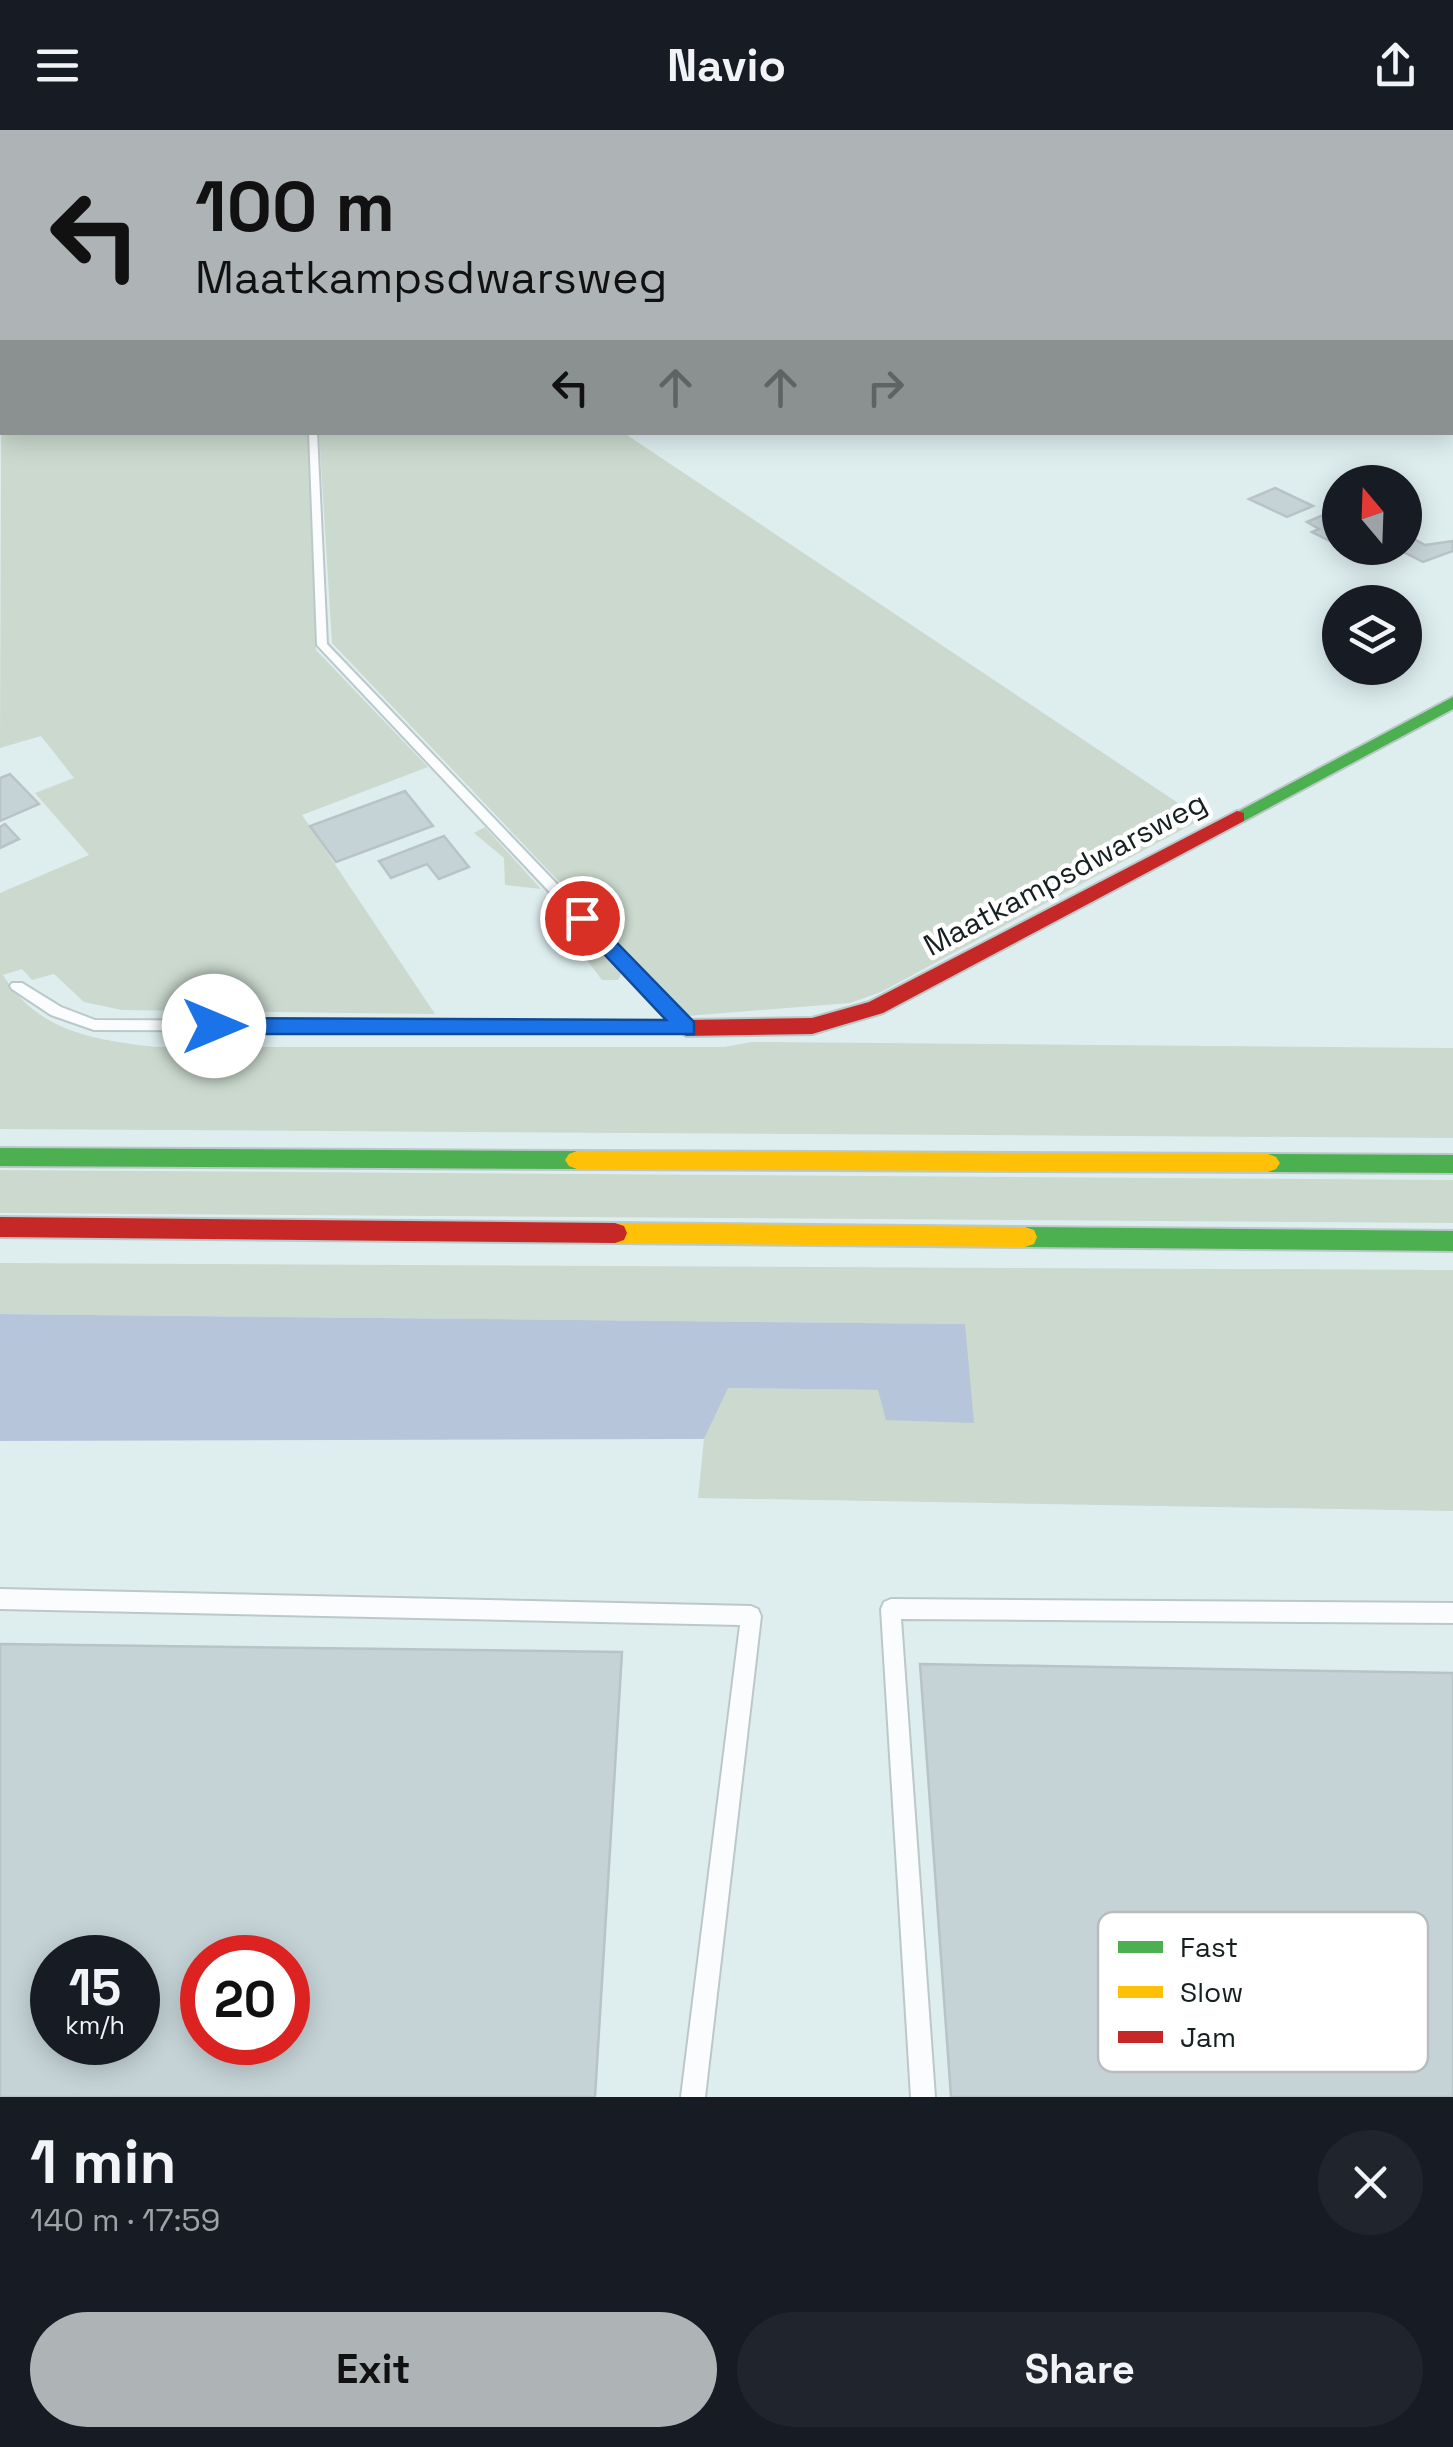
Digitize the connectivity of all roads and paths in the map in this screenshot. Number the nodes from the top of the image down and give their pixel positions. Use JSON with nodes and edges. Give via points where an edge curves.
{"nodes":[{"id":1,"x":313,"y":435,"type":"edge"},
{"id":2,"x":1453,"y":702,"type":"edge"},
{"id":3,"x":17,"y":986,"type":"dead end"},
{"id":4,"x":686,"y":1028,"type":"junction"},
{"id":5,"x":0,"y":1156,"type":"edge"},
{"id":6,"x":1453,"y":1164,"type":"edge"},
{"id":7,"x":0,"y":1227,"type":"edge"},
{"id":8,"x":1453,"y":1241,"type":"edge"},
{"id":9,"x":0,"y":1599,"type":"edge"},
{"id":10,"x":1453,"y":1613,"type":"edge"},
{"id":11,"x":693,"y":2097,"type":"edge"},
{"id":12,"x":923,"y":2097,"type":"edge"}],
"edges":[{"from":1,"to":4,"type":"lane","via":[[322,644]]},
{"from":2,"to":4,"type":"main road","name":"Maatkampsdwarsweg","via":[[876,1008],[812,1026]]},
{"from":3,"to":4,"type":"lane","name":"Maatkampsdwarsweg","via":[[56,1011],[94,1024]]},
{"from":5,"to":6,"type":"main road"},
{"from":7,"to":8,"type":"main road"},
{"from":9,"to":11,"type":"lane","via":[[751,1616]]},
{"from":10,"to":12,"type":"lane","via":[[891,1608]]}]}
